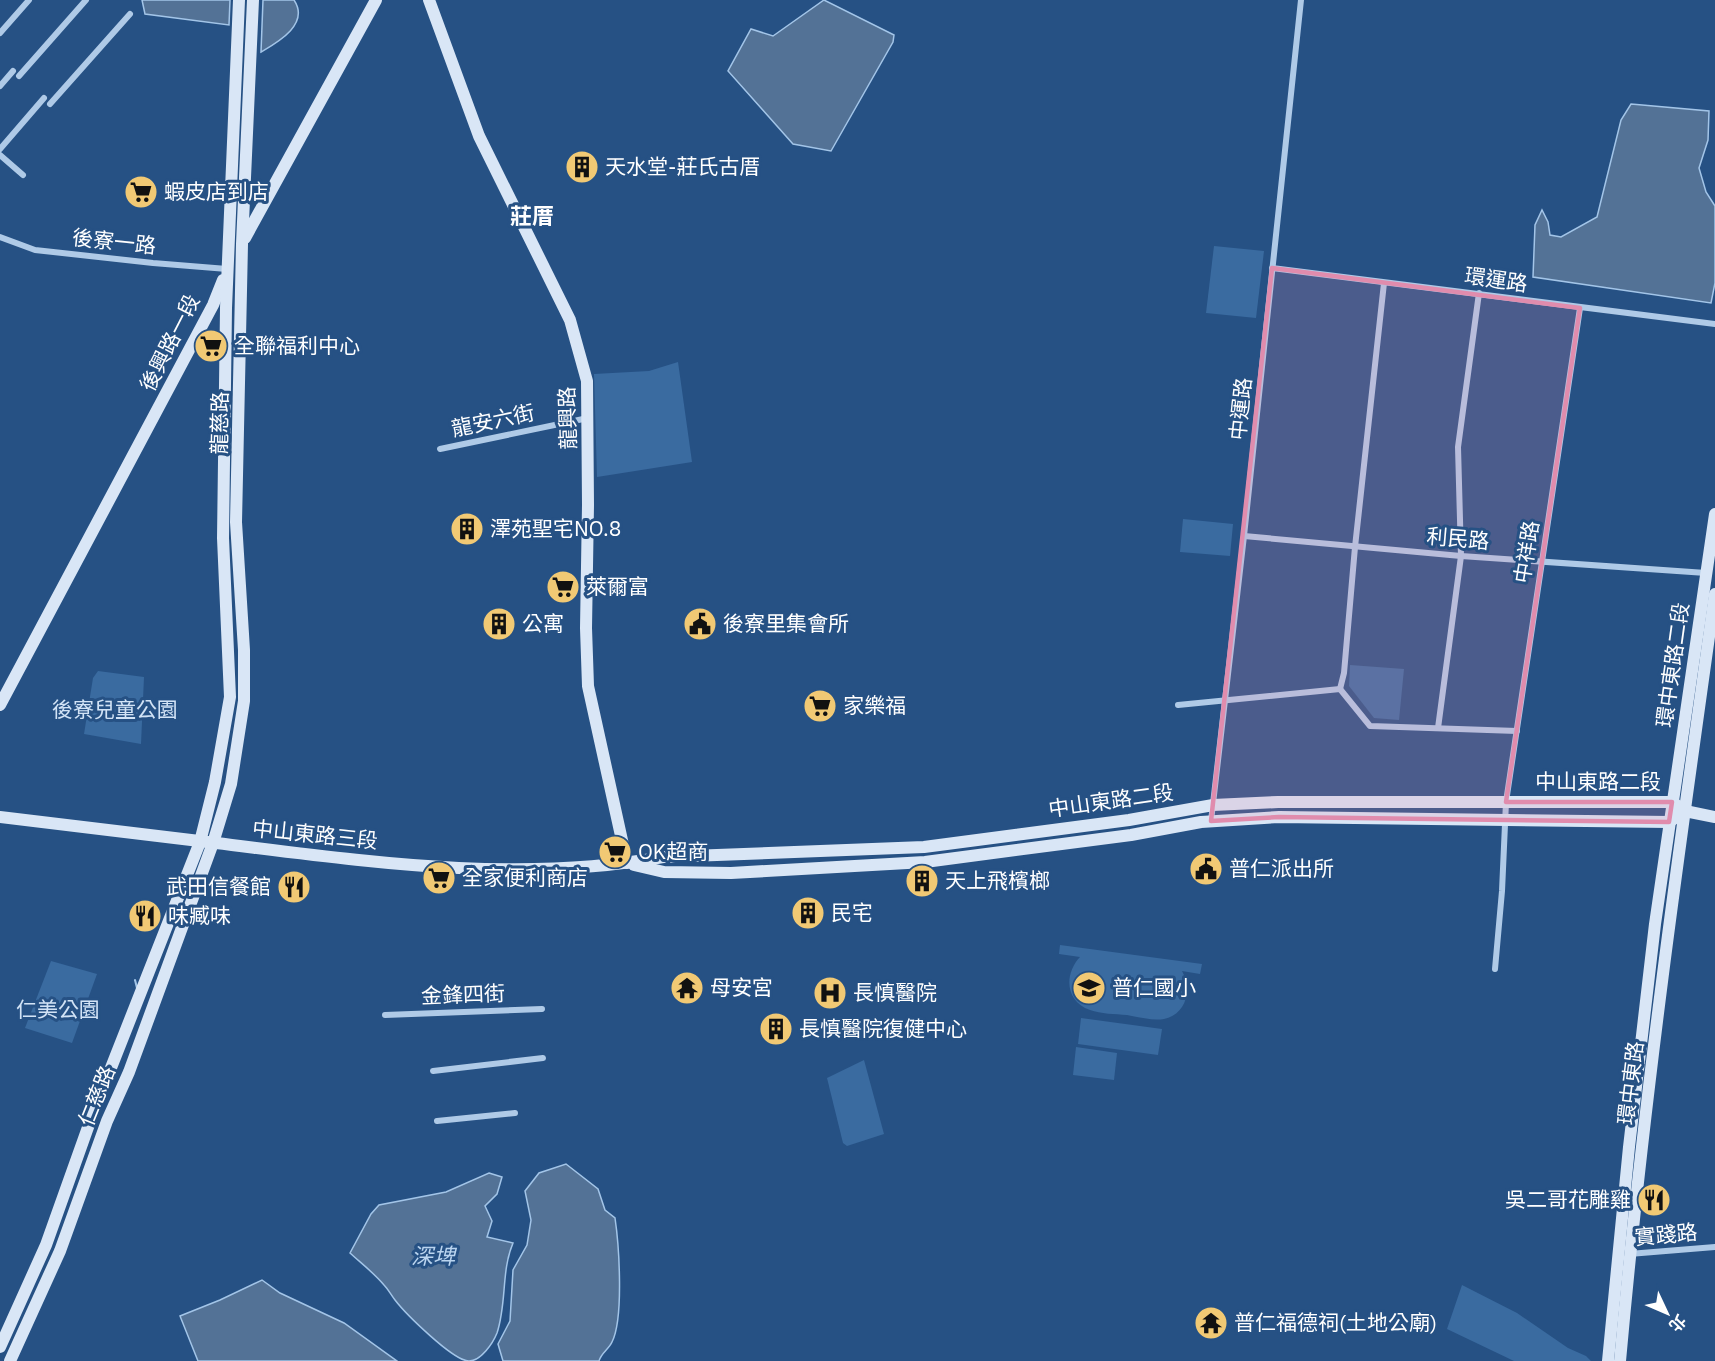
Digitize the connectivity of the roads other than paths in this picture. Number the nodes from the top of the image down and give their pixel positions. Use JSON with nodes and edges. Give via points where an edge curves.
{"nodes":[{"id":1,"x":29,"y":0,"type":"edge"},
{"id":2,"x":86,"y":0,"type":"edge"},
{"id":3,"x":239,"y":0,"type":"edge"},
{"id":4,"x":253,"y":0,"type":"edge"},
{"id":5,"x":376,"y":0,"type":"edge"},
{"id":6,"x":429,"y":0,"type":"edge"},
{"id":7,"x":1301,"y":0,"type":"edge"},
{"id":8,"x":130,"y":14,"type":"dead end"},
{"id":9,"x":0,"y":33,"type":"edge"},
{"id":10,"x":0,"y":86,"type":"edge"},
{"id":11,"x":44,"y":98,"type":"dead end"},
{"id":12,"x":50,"y":104,"type":"dead end"},
{"id":13,"x":0,"y":149,"type":"edge"},
{"id":14,"x":0,"y":155,"type":"edge"},
{"id":15,"x":23,"y":175,"type":"dead end"},
{"id":16,"x":0,"y":237,"type":"edge"},
{"id":17,"x":242,"y":244,"type":"junction"},
{"id":18,"x":227,"y":268,"type":"junction"},
{"id":19,"x":1272,"y":268,"type":"junction"},
{"id":20,"x":1384,"y":283,"type":"junction"},
{"id":21,"x":1479,"y":293,"type":"junction"},
{"id":22,"x":1580,"y":308,"type":"junction"},
{"id":23,"x":1715,"y":324,"type":"edge"},
{"id":24,"x":588,"y":418,"type":"junction"},
{"id":25,"x":440,"y":449,"type":"dead end"},
{"id":26,"x":1715,"y":514,"type":"edge"},
{"id":27,"x":1244,"y":536,"type":"junction"},
{"id":28,"x":1355,"y":547,"type":"junction"},
{"id":29,"x":1461,"y":556,"type":"junction"},
{"id":30,"x":1542,"y":562,"type":"junction"},
{"id":31,"x":1706,"y":573,"type":"junction"},
{"id":32,"x":1715,"y":594,"type":"edge"},
{"id":33,"x":227,"y":649,"type":"junction"},
{"id":34,"x":244,"y":650,"type":"junction"},
{"id":35,"x":1340,"y":689,"type":"junction"},
{"id":36,"x":1226,"y":699,"type":"junction"},
{"id":37,"x":0,"y":705,"type":"edge"},
{"id":38,"x":1178,"y":705,"type":"dead end"},
{"id":39,"x":1438,"y":728,"type":"junction"},
{"id":40,"x":1516,"y":731,"type":"junction"},
{"id":41,"x":1506,"y":802,"type":"junction"},
{"id":42,"x":1672,"y":802,"type":"junction"},
{"id":43,"x":1213,"y":805,"type":"junction"},
{"id":44,"x":1685,"y":811,"type":"junction"},
{"id":45,"x":0,"y":817,"type":"edge"},
{"id":46,"x":1715,"y":817,"type":"edge"},
{"id":47,"x":1506,"y":819,"type":"junction"},
{"id":48,"x":1211,"y":821,"type":"junction"},
{"id":49,"x":1669,"y":822,"type":"junction"},
{"id":50,"x":200,"y":842,"type":"junction"},
{"id":51,"x":213,"y":843,"type":"junction"},
{"id":52,"x":627,"y":863,"type":"junction"},
{"id":53,"x":1495,"y":969,"type":"dead end"},
{"id":54,"x":147,"y":980,"type":"junction"},
{"id":55,"x":161,"y":984,"type":"junction"},
{"id":56,"x":542,"y":1009,"type":"dead end"},
{"id":57,"x":385,"y":1015,"type":"dead end"},
{"id":58,"x":543,"y":1058,"type":"dead end"},
{"id":59,"x":433,"y":1071,"type":"dead end"},
{"id":60,"x":515,"y":1113,"type":"dead end"},
{"id":61,"x":436,"y":1120,"type":"dead end"},
{"id":62,"x":1715,"y":1247,"type":"edge"},
{"id":63,"x":1624,"y":1255,"type":"junction"},
{"id":64,"x":0,"y":1347,"type":"edge"},
{"id":65,"x":7,"y":1358,"type":"edge"},
{"id":66,"x":1608,"y":1361,"type":"edge"},
{"id":67,"x":1620,"y":1361,"type":"edge"}],
"edges":[{"from":1,"to":9,"type":"street"},
{"from":2,"to":10,"type":"street"},
{"from":3,"to":18,"type":"street","name":"龍慈路"},
{"from":4,"to":17,"type":"street","name":"龍慈路"},
{"from":5,"to":17,"type":"street","name":"後興路一段"},
{"from":6,"to":24,"type":"street","name":"龍興路","via":[[479,136],[570,320],[587,381]]},
{"from":7,"to":19,"type":"street","name":"中運路"},
{"from":8,"to":12,"type":"street"},
{"from":11,"to":13,"type":"street"},
{"from":14,"to":15,"type":"street"},
{"from":16,"to":18,"type":"street","name":"後寮一路","via":[[35,250]]},
{"from":17,"to":18,"type":"street","name":"後興路一段"},
{"from":17,"to":34,"type":"street","name":"龍慈路","via":[[236,522]]},
{"from":18,"to":33,"type":"street","name":"龍慈路","via":[[223,538]]},
{"from":18,"to":37,"type":"street","name":"後興路一段","via":[[208,315]]},
{"from":19,"to":20,"type":"street","name":"環運路"},
{"from":19,"to":27,"type":"street","name":"中運路"},
{"from":20,"to":21,"type":"street","name":"環運路"},
{"from":20,"to":28,"type":"street"},
{"from":21,"to":22,"type":"street","name":"環運路"},
{"from":21,"to":29,"type":"street","via":[[1458,447]]},
{"from":22,"to":23,"type":"street","name":"環運路"},
{"from":22,"to":30,"type":"street","name":"中祥路"},
{"from":24,"to":25,"type":"street","name":"龍安六街"},
{"from":24,"to":52,"type":"street","name":"龍興路","via":[[588,686]]},
{"from":26,"to":31,"type":"street","name":"環中東路二段"},
{"from":27,"to":28,"type":"street","name":"利民路"},
{"from":27,"to":36,"type":"street","name":"中運路"},
{"from":28,"to":29,"type":"street","name":"利民路"},
{"from":28,"to":35,"type":"street"},
{"from":29,"to":30,"type":"street","name":"利民路"},
{"from":29,"to":39,"type":"street"},
{"from":30,"to":31,"type":"street","name":"利民路"},
{"from":30,"to":40,"type":"street","name":"中祥路"},
{"from":31,"to":42,"type":"street","name":"環中東路二段"},
{"from":32,"to":44,"type":"street","name":"環中東路二段"},
{"from":33,"to":34,"type":"street"},
{"from":33,"to":50,"type":"street","name":"龍慈路","via":[[230,697]]},
{"from":34,"to":51,"type":"street","name":"龍慈路","via":[[244,701],[233,772]]},
{"from":35,"to":36,"type":"street"},
{"from":35,"to":39,"type":"street","via":[[1370,726]]},
{"from":36,"to":38,"type":"street"},
{"from":36,"to":43,"type":"street","name":"中運路"},
{"from":39,"to":40,"type":"street"},
{"from":40,"to":41,"type":"street","name":"中祥路"},
{"from":41,"to":42,"type":"street","name":"中山東路二段"},
{"from":41,"to":43,"type":"street","name":"中山東路二段"},
{"from":41,"to":47,"type":"street","name":"中祥路"},
{"from":42,"to":44,"type":"street","name":"中山東路二段"},
{"from":42,"to":49,"type":"street","name":"環中東路二段"},
{"from":43,"to":48,"type":"street","name":"中運路"},
{"from":43,"to":52,"type":"street","name":"中山東路二段","via":[[924,847],[663,857]]},
{"from":44,"to":46,"type":"street"},
{"from":44,"to":49,"type":"street","name":"中山東路二段"},
{"from":44,"to":63,"type":"street","name":"環中東路"},
{"from":45,"to":50,"type":"street","name":"中山東路三段"},
{"from":47,"to":48,"type":"street","name":"中山東路二段","via":[[1279,817]]},
{"from":47,"to":49,"type":"street","name":"中山東路二段"},
{"from":47,"to":53,"type":"street","name":"中祥路"},
{"from":48,"to":52,"type":"street","name":"中山東路二段","via":[[925,862],[731,873],[664,872]]},
{"from":49,"to":63,"type":"street","name":"環中東路","via":[[1655,924]]},
{"from":50,"to":51,"type":"street","name":"中山東路三段"},
{"from":50,"to":54,"type":"street","name":"仁慈路"},
{"from":51,"to":52,"type":"street","name":"中山東路三段","via":[[440,868],[526,869]]},
{"from":51,"to":55,"type":"street","name":"仁慈路"},
{"from":54,"to":55,"type":"street"},
{"from":54,"to":64,"type":"street","name":"仁慈路","via":[[46,1245]]},
{"from":55,"to":65,"type":"street","name":"仁慈路","via":[[60,1251]]},
{"from":56,"to":57,"type":"street","name":"金鋒四街"},
{"from":58,"to":59,"type":"street"},
{"from":60,"to":61,"type":"street"},
{"from":62,"to":63,"type":"street","name":"實踐路"},
{"from":63,"to":66,"type":"street","name":"環中東路"},
{"from":63,"to":67,"type":"street","name":"環中東路"}]}
